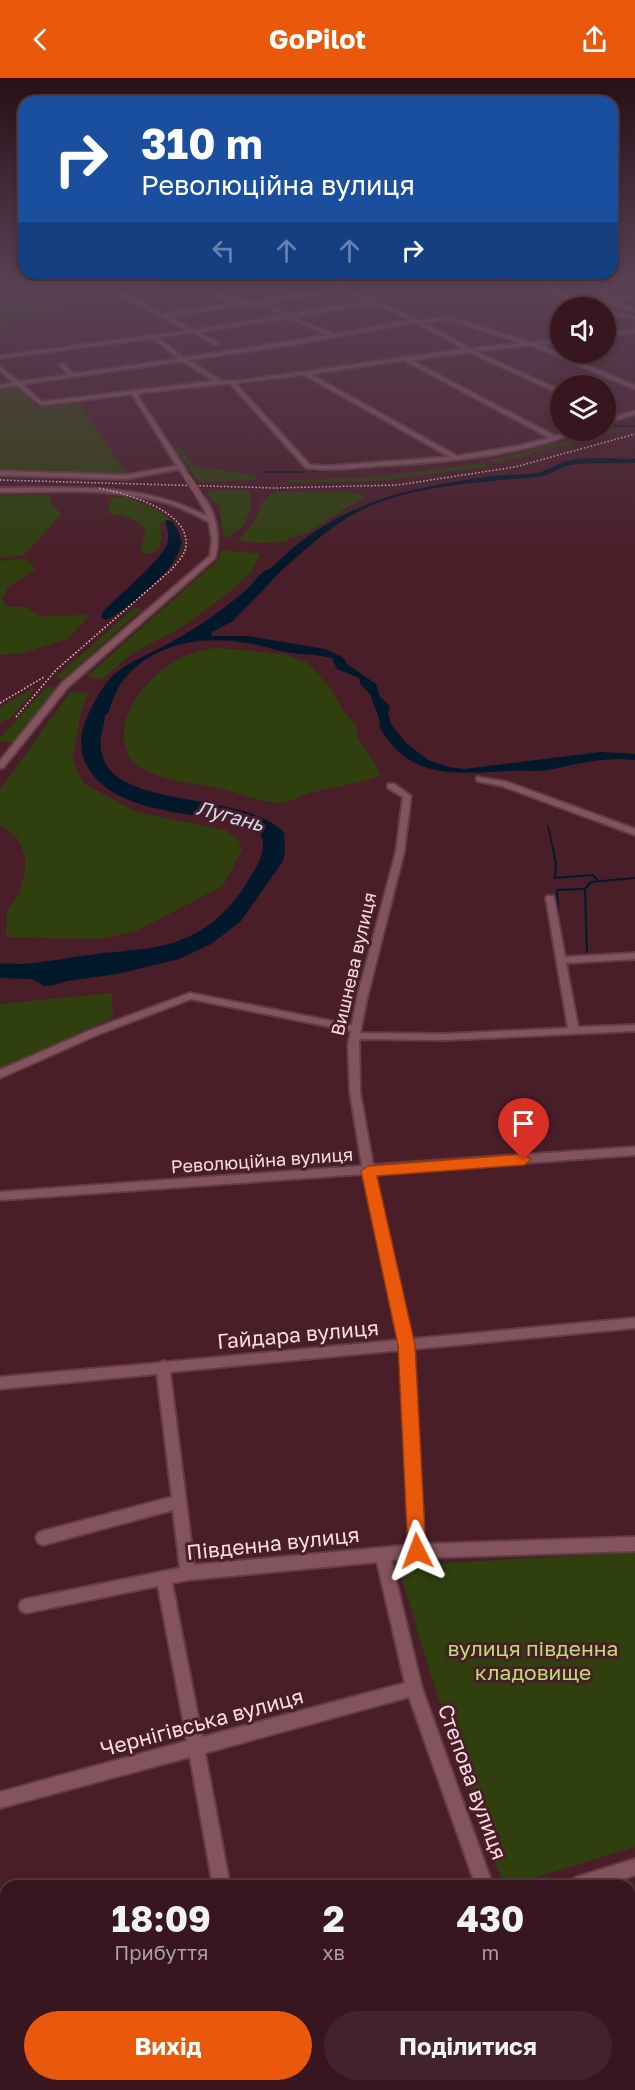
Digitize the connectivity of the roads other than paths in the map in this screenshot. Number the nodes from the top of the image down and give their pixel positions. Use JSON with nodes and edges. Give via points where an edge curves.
{"nodes":[{"id":1,"x":9,"y":375,"type":"edge"},
{"id":2,"x":70,"y":375,"type":"edge"},
{"id":3,"x":92,"y":375,"type":"edge"},
{"id":4,"x":209,"y":375,"type":"edge"},
{"id":5,"x":293,"y":375,"type":"edge"},
{"id":6,"x":310,"y":375,"type":"edge"},
{"id":7,"x":435,"y":375,"type":"edge"},
{"id":8,"x":523,"y":375,"type":"edge"},
{"id":9,"x":604,"y":375,"type":"edge"},
{"id":10,"x":73,"y":378,"type":"junction"},
{"id":11,"x":221,"y":382,"type":"junction"},
{"id":12,"x":232,"y":383,"type":"junction"},
{"id":13,"x":20,"y":384,"type":"junction"},
{"id":14,"x":0,"y":386,"type":"edge"},
{"id":15,"x":550,"y":388,"type":"edge"},
{"id":16,"x":635,"y":388,"type":"edge"},
{"id":17,"x":137,"y":393,"type":"junction"},
{"id":18,"x":635,"y":412,"type":"edge"},
{"id":19,"x":616,"y":418,"type":"edge"},
{"id":20,"x":550,"y":435,"type":"edge"},
{"id":21,"x":550,"y":439,"type":"edge"},
{"id":22,"x":455,"y":457,"type":"junction"},
{"id":23,"x":181,"y":467,"type":"junction"},
{"id":24,"x":0,"y":473,"type":"edge"},
{"id":25,"x":0,"y":489,"type":"edge"},
{"id":26,"x":213,"y":522,"type":"junction"},
{"id":27,"x":0,"y":766,"type":"edge"},
{"id":28,"x":480,"y":779,"type":"dead end"},
{"id":29,"x":391,"y":786,"type":"dead end"},
{"id":30,"x":635,"y":832,"type":"edge"},
{"id":31,"x":550,"y":898,"type":"dead end"},
{"id":32,"x":635,"y":956,"type":"edge"},
{"id":33,"x":560,"y":960,"type":"junction"},
{"id":34,"x":635,"y":1028,"type":"edge"},
{"id":35,"x":574,"y":1032,"type":"junction"},
{"id":36,"x":355,"y":1033,"type":"junction"},
{"id":37,"x":0,"y":1074,"type":"edge"},
{"id":38,"x":635,"y":1151,"type":"edge"},
{"id":39,"x":368,"y":1171,"type":"junction"},
{"id":40,"x":0,"y":1197,"type":"edge"},
{"id":41,"x":635,"y":1323,"type":"edge"},
{"id":42,"x":407,"y":1345,"type":"junction"},
{"id":43,"x":163,"y":1366,"type":"junction"},
{"id":44,"x":0,"y":1383,"type":"edge"},
{"id":45,"x":179,"y":1502,"type":"junction"},
{"id":46,"x":43,"y":1538,"type":"dead end"},
{"id":47,"x":635,"y":1544,"type":"edge"},
{"id":48,"x":417,"y":1551,"type":"junction"},
{"id":49,"x":382,"y":1554,"type":"junction"},
{"id":50,"x":188,"y":1573,"type":"junction"},
{"id":51,"x":164,"y":1578,"type":"junction"},
{"id":52,"x":26,"y":1606,"type":"dead end"},
{"id":53,"x":414,"y":1688,"type":"junction"},
{"id":54,"x":195,"y":1747,"type":"junction"},
{"id":55,"x":0,"y":1800,"type":"edge"},
{"id":56,"x":635,"y":1867,"type":"edge"},
{"id":57,"x":221,"y":1880,"type":"edge"},
{"id":58,"x":483,"y":1880,"type":"edge"},
{"id":59,"x":595,"y":1880,"type":"edge"}],
"edges":[{"from":1,"to":13,"type":"street"},
{"from":2,"to":10,"type":"street"},
{"from":3,"to":10,"type":"street"},
{"from":4,"to":11,"type":"street"},
{"from":5,"to":12,"type":"street"},
{"from":6,"to":22,"type":"street"},
{"from":7,"to":20,"type":"street"},
{"from":8,"to":15,"type":"street"},
{"from":9,"to":16,"type":"street"},
{"from":10,"to":13,"type":"street"},
{"from":11,"to":12,"type":"street"},
{"from":11,"to":17,"type":"street"},
{"from":12,"to":22,"type":"street","via":[[308,467]]},
{"from":13,"to":14,"type":"street"},
{"from":13,"to":17,"type":"street","via":[[41,404]]},
{"from":17,"to":23,"type":"street","via":[[134,395]]},
{"from":18,"to":19,"type":"street"},
{"from":21,"to":22,"type":"street","via":[[484,455]]},
{"from":23,"to":24,"type":"street","via":[[126,477]]},
{"from":23,"to":26,"type":"street","bridge":true},
{"from":25,"to":26,"type":"street","via":[[153,496],[195,510]]},
{"from":26,"to":27,"type":"street","via":[[213,557],[65,685]]},
{"from":28,"to":30,"type":"street","via":[[504,784]]},
{"from":29,"to":36,"type":"street","name":"Вишнева вулиця","via":[[407,796],[400,852]]},
{"from":31,"to":33,"type":"street"},
{"from":32,"to":33,"type":"street"},
{"from":33,"to":35,"type":"street"},
{"from":34,"to":35,"type":"street"},
{"from":35,"to":36,"type":"street","via":[[446,1037]]},
{"from":36,"to":37,"type":"street","via":[[190,996]]},
{"from":36,"to":39,"type":"street","name":"Вишнева вулиця","via":[[355,1092]]},
{"from":38,"to":39,"type":"street","name":"Революційна вулиця"},
{"from":39,"to":40,"type":"street","name":"Революційна вулиця"},
{"from":39,"to":42,"type":"street","name":"Вишнева вулиця"},
{"from":41,"to":42,"type":"street","name":"Гайдара вулиця"},
{"from":42,"to":43,"type":"street","name":"Гайдара вулиця"},
{"from":42,"to":48,"type":"street","name":"Вишнева вулиця"},
{"from":43,"to":44,"type":"street","name":"Гайдара вулиця"},
{"from":43,"to":45,"type":"street"},
{"from":45,"to":46,"type":"street"},
{"from":45,"to":50,"type":"street"},
{"from":47,"to":48,"type":"street","name":"Південна вулиця"},
{"from":48,"to":49,"type":"street","name":"Південна вулиця"},
{"from":49,"to":50,"type":"street","name":"Південна вулиця"},
{"from":49,"to":53,"type":"street","name":"Степова вулиця"},
{"from":50,"to":51,"type":"street","name":"Південна вулиця"},
{"from":51,"to":52,"type":"street","name":"Південна вулиця"},
{"from":51,"to":54,"type":"street"},
{"from":53,"to":54,"type":"street","name":"Чернігівська вулиця"},
{"from":53,"to":58,"type":"street","name":"Степова вулиця"},
{"from":54,"to":55,"type":"street","name":"Чернігівська вулиця"},
{"from":54,"to":57,"type":"street"},
{"from":56,"to":59,"type":"street"}]}
